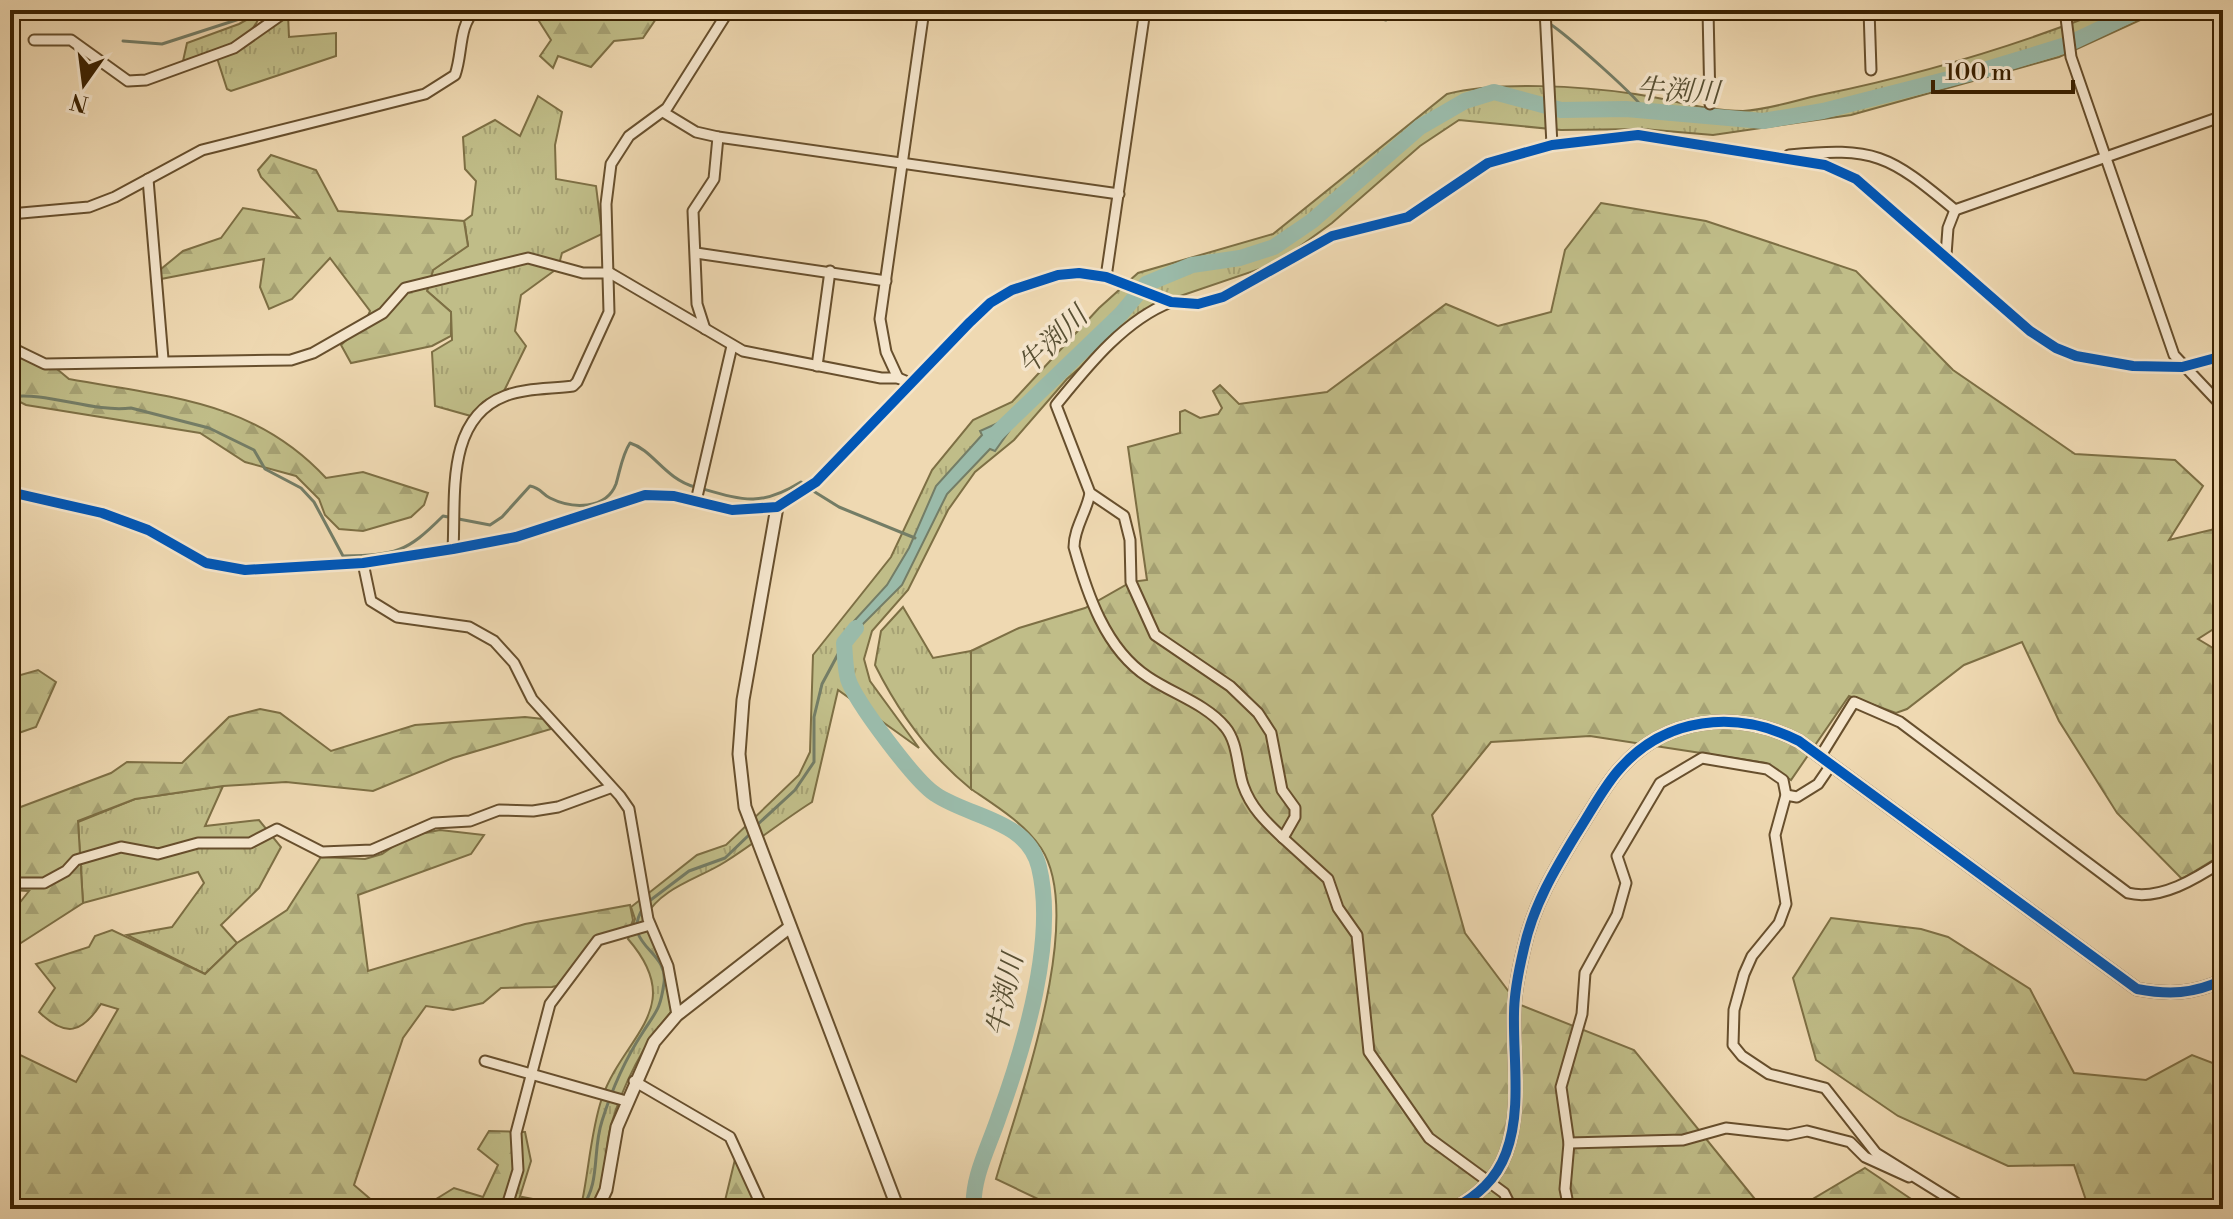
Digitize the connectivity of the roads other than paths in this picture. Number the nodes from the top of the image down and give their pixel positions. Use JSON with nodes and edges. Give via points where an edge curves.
{"nodes":[{"id":1,"x":288,"y":10,"type":"edge"},
{"id":2,"x":475,"y":10,"type":"edge"},
{"id":3,"x":729,"y":10,"type":"edge"},
{"id":4,"x":924,"y":10,"type":"edge"},
{"id":5,"x":1145,"y":10,"type":"edge"},
{"id":6,"x":1708,"y":10,"type":"edge"},
{"id":7,"x":1869,"y":10,"type":"edge"},
{"id":8,"x":2065,"y":10,"type":"edge"},
{"id":9,"x":1545,"y":19,"type":"edge"},
{"id":10,"x":34,"y":40,"type":"dead end"},
{"id":11,"x":1871,"y":70,"type":"dead end"},
{"id":12,"x":1710,"y":104,"type":"dead end"},
{"id":13,"x":663,"y":112,"type":"junction"},
{"id":14,"x":2223,"y":116,"type":"edge"},
{"id":15,"x":718,"y":137,"type":"junction"},
{"id":16,"x":1552,"y":145,"type":"junction"},
{"id":17,"x":1774,"y":157,"type":"junction"},
{"id":18,"x":2106,"y":157,"type":"junction"},
{"id":19,"x":902,"y":161,"type":"junction"},
{"id":20,"x":148,"y":179,"type":"junction"},
{"id":21,"x":1119,"y":194,"type":"junction"},
{"id":22,"x":1955,"y":210,"type":"junction"},
{"id":23,"x":10,"y":214,"type":"edge"},
{"id":24,"x":696,"y":253,"type":"junction"},
{"id":25,"x":1946,"y":255,"type":"junction"},
{"id":26,"x":830,"y":271,"type":"junction"},
{"id":27,"x":610,"y":273,"type":"junction"},
{"id":28,"x":1106,"y":277,"type":"junction"},
{"id":29,"x":886,"y":281,"type":"junction"},
{"id":30,"x":1171,"y":302,"type":"junction"},
{"id":31,"x":705,"y":329,"type":"junction"},
{"id":32,"x":732,"y":346,"type":"junction"},
{"id":33,"x":10,"y":347,"type":"edge"},
{"id":34,"x":2223,"y":356,"type":"edge"},
{"id":35,"x":163,"y":359,"type":"junction"},
{"id":36,"x":817,"y":366,"type":"junction"},
{"id":37,"x":2182,"y":367,"type":"junction"},
{"id":38,"x":898,"y":378,"type":"junction"},
{"id":39,"x":910,"y":383,"type":"junction"},
{"id":40,"x":2223,"y":407,"type":"edge"},
{"id":41,"x":10,"y":492,"type":"edge"},
{"id":42,"x":1090,"y":493,"type":"junction"},
{"id":43,"x":696,"y":501,"type":"junction"},
{"id":44,"x":777,"y":507,"type":"junction"},
{"id":45,"x":453,"y":549,"type":"junction"},
{"id":46,"x":363,"y":563,"type":"junction"},
{"id":47,"x":1820,"y":757,"type":"junction"},
{"id":48,"x":1831,"y":765,"type":"junction"},
{"id":49,"x":610,"y":788,"type":"junction"},
{"id":50,"x":1786,"y":795,"type":"junction"},
{"id":51,"x":1283,"y":838,"type":"junction"},
{"id":52,"x":2223,"y":861,"type":"edge"},
{"id":53,"x":10,"y":883,"type":"edge"},
{"id":54,"x":650,"y":925,"type":"junction"},
{"id":55,"x":790,"y":927,"type":"junction"},
{"id":56,"x":2223,"y":980,"type":"edge"},
{"id":57,"x":677,"y":1015,"type":"junction"},
{"id":58,"x":485,"y":1061,"type":"dead end"},
{"id":59,"x":531,"y":1074,"type":"junction"},
{"id":60,"x":634,"y":1081,"type":"junction"},
{"id":61,"x":626,"y":1101,"type":"junction"},
{"id":62,"x":1569,"y":1143,"type":"junction"},
{"id":63,"x":1916,"y":1179,"type":"junction"},
{"id":64,"x":1490,"y":1182,"type":"junction"},
{"id":65,"x":506,"y":1209,"type":"edge"},
{"id":66,"x":597,"y":1209,"type":"edge"},
{"id":67,"x":763,"y":1209,"type":"edge"},
{"id":68,"x":898,"y":1209,"type":"edge"},
{"id":69,"x":1453,"y":1209,"type":"edge"},
{"id":70,"x":1512,"y":1209,"type":"edge"},
{"id":71,"x":1569,"y":1209,"type":"edge"},
{"id":72,"x":1966,"y":1209,"type":"edge"}],
"edges":[{"from":1,"to":10,"type":"street","via":[[234,48],[146,80],[128,81],[71,40]]},
{"from":2,"to":20,"type":"street","via":[[465,26],[455,75],[439,88],[202,150]]},
{"from":3,"to":13,"type":"street"},
{"from":4,"to":19,"type":"street"},
{"from":5,"to":21,"type":"street"},
{"from":6,"to":12,"type":"street"},
{"from":7,"to":11,"type":"street"},
{"from":8,"to":18,"type":"street","via":[[2070,53]]},
{"from":9,"to":16,"type":"street"},
{"from":13,"to":15,"type":"street","via":[[696,132]]},
{"from":13,"to":27,"type":"street","via":[[629,136],[611,164],[606,204]]},
{"from":14,"to":18,"type":"street"},
{"from":15,"to":19,"type":"street"},
{"from":15,"to":24,"type":"street","via":[[714,179],[693,211]]},
{"from":16,"to":17,"type":"street","via":[[1638,135]]},
{"from":16,"to":30,"type":"street","via":[[1488,163],[1408,217],[1332,236],[1223,297],[1198,304]]},
{"from":17,"to":22,"type":"street","via":[[1864,152],[1888,160]]},
{"from":17,"to":25,"type":"street","via":[[1825,165],[1856,179]]},
{"from":18,"to":22,"type":"street"},
{"from":18,"to":37,"type":"street"},
{"from":19,"to":21,"type":"street"},
{"from":19,"to":29,"type":"street"},
{"from":20,"to":23,"type":"street","via":[[89,207]]},
{"from":20,"to":35,"type":"street"},
{"from":21,"to":28,"type":"street"},
{"from":22,"to":25,"type":"street"},
{"from":24,"to":26,"type":"street"},
{"from":24,"to":31,"type":"street","via":[[697,304]]},
{"from":25,"to":37,"type":"street","via":[[2056,348],[2131,366]]},
{"from":26,"to":29,"type":"street"},
{"from":26,"to":36,"type":"street"},
{"from":27,"to":31,"type":"street"},
{"from":27,"to":35,"type":"street","via":[[583,273],[528,258],[510,260],[405,288],[383,313],[313,353],[274,362]]},
{"from":27,"to":45,"type":"street","via":[[609,312],[577,382],[506,395],[484,408],[464,435]]},
{"from":28,"to":30,"type":"street"},
{"from":28,"to":39,"type":"street","via":[[1058,275],[1012,290],[990,303]]},
{"from":29,"to":38,"type":"street","via":[[881,332]]},
{"from":30,"to":42,"type":"street","via":[[1130,326],[1056,405]]},
{"from":31,"to":32,"type":"street"},
{"from":32,"to":36,"type":"street"},
{"from":32,"to":43,"type":"street"},
{"from":33,"to":35,"type":"street","via":[[45,364]]},
{"from":34,"to":37,"type":"street"},
{"from":36,"to":38,"type":"street"},
{"from":37,"to":40,"type":"street"},
{"from":38,"to":39,"type":"street"},
{"from":39,"to":44,"type":"street","via":[[816,482]]},
{"from":41,"to":46,"type":"street","via":[[102,513],[225,568]]},
{"from":42,"to":51,"type":"street","via":[[1074,547],[1096,613],[1145,676],[1212,714],[1228,729],[1250,801]]},
{"from":42,"to":51,"type":"street","via":[[1124,516],[1131,582],[1155,635],[1230,686],[1271,733],[1282,790],[1295,808]]},
{"from":43,"to":44,"type":"street","via":[[732,510]]},
{"from":43,"to":45,"type":"street","via":[[645,495],[516,537]]},
{"from":44,"to":55,"type":"street","via":[[743,700],[739,754],[745,807]]},
{"from":45,"to":46,"type":"street"},
{"from":46,"to":49,"type":"street","via":[[371,601],[397,617],[469,627],[494,641],[514,663],[532,699]]},
{"from":47,"to":48,"type":"street"},
{"from":47,"to":52,"type":"street","via":[[1854,702],[1900,722],[2128,893],[2141,896],[2192,881]]},
{"from":47,"to":64,"type":"street","via":[[1772,729],[1712,720],[1645,745],[1616,774],[1570,845],[1531,922],[1514,1010],[1516,1110],[1506,1155]]},
{"from":48,"to":50,"type":"street","via":[[1818,784],[1797,797]]},
{"from":48,"to":56,"type":"street","via":[[2137,989],[2190,993]]},
{"from":49,"to":53,"type":"street","via":[[558,807],[499,810],[470,821],[434,823],[372,850],[322,852],[277,829],[250,843],[198,843],[158,854],[121,847],[76,860],[44,883]]},
{"from":49,"to":54,"type":"street","via":[[629,809]]},
{"from":50,"to":62,"type":"street","via":[[1783,780],[1767,769],[1702,758],[1679,769],[1652,794],[1617,856],[1626,883],[1617,915],[1585,973],[1582,1014],[1561,1087]]},
{"from":50,"to":63,"type":"street","via":[[1775,835],[1786,904],[1744,974],[1734,1010],[1733,1045],[1769,1074],[1825,1088],[1876,1153]]},
{"from":51,"to":64,"type":"street","via":[[1328,879],[1338,908],[1357,935],[1369,1052],[1429,1138]]},
{"from":54,"to":57,"type":"street","via":[[668,966]]},
{"from":54,"to":59,"type":"street","via":[[598,940],[550,1004]]},
{"from":55,"to":57,"type":"street"},
{"from":55,"to":68,"type":"street"},
{"from":57,"to":60,"type":"street","via":[[654,1042]]},
{"from":58,"to":59,"type":"street"},
{"from":59,"to":61,"type":"street"},
{"from":59,"to":65,"type":"street","via":[[516,1133],[516,1182]]},
{"from":60,"to":61,"type":"street"},
{"from":60,"to":67,"type":"street","via":[[730,1137]]},
{"from":61,"to":66,"type":"street"},
{"from":62,"to":63,"type":"street","via":[[1683,1140],[1726,1128],[1788,1135],[1807,1131],[1850,1142],[1895,1174]]},
{"from":62,"to":71,"type":"street"},
{"from":63,"to":72,"type":"street"},
{"from":64,"to":69,"type":"street"},
{"from":64,"to":70,"type":"street"}]}
